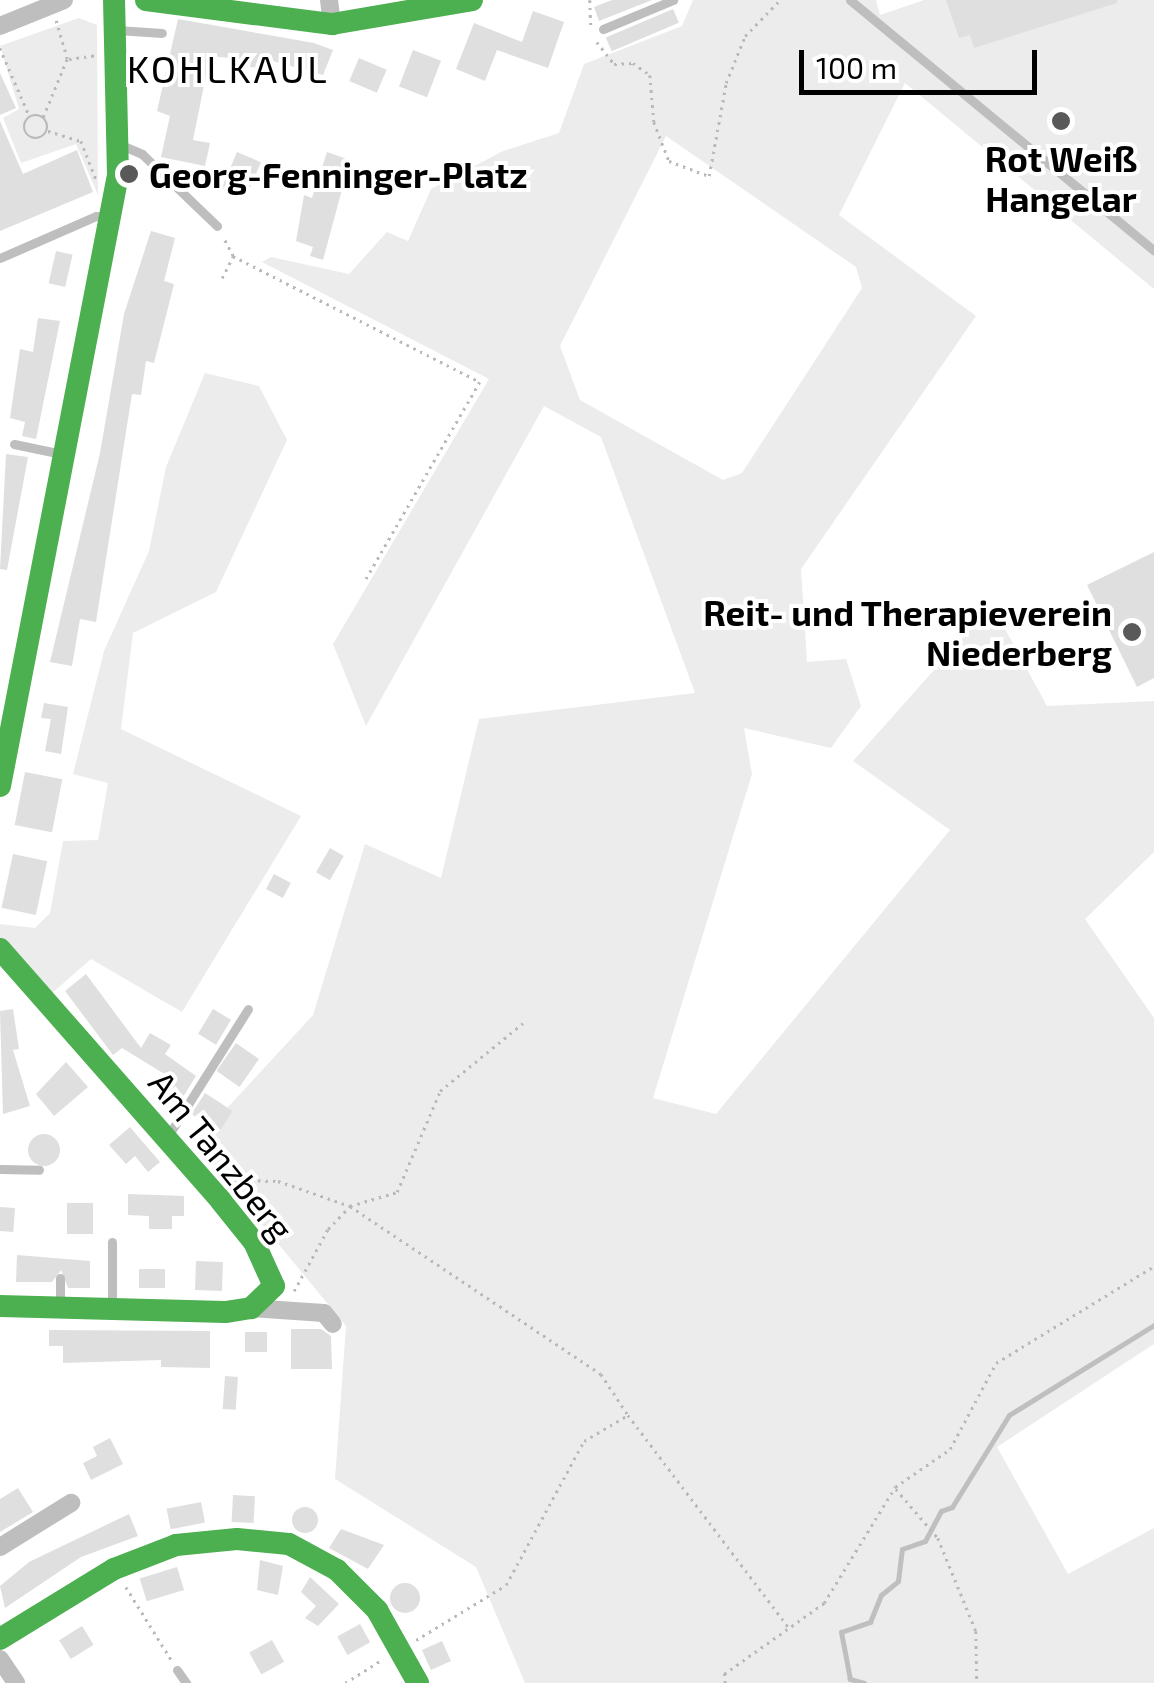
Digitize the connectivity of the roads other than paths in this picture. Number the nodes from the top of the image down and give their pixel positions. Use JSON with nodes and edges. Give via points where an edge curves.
{"nodes":[{"id":1,"x":114,"y":0,"type":"edge"},
{"id":2,"x":146,"y":0,"type":"edge"},
{"id":3,"x":472,"y":0,"type":"edge"},
{"id":4,"x":673,"y":0,"type":"edge"},
{"id":5,"x":850,"y":0,"type":"edge"},
{"id":6,"x":61,"y":7,"type":"edge"},
{"id":7,"x":330,"y":12,"type":"edge"},
{"id":8,"x":0,"y":26,"type":"edge"},
{"id":9,"x":603,"y":29,"type":"dead end"},
{"id":10,"x":117,"y":30,"type":"junction"},
{"id":11,"x":162,"y":33,"type":"dead end"},
{"id":12,"x":121,"y":144,"type":"junction"},
{"id":13,"x":111,"y":217,"type":"junction"},
{"id":14,"x":218,"y":226,"type":"road end"},
{"id":15,"x":1154,"y":251,"type":"edge"},
{"id":16,"x":0,"y":258,"type":"edge"},
{"id":17,"x":14,"y":444,"type":"dead end"},
{"id":18,"x":65,"y":455,"type":"junction"},
{"id":19,"x":0,"y":786,"type":"edge"},
{"id":20,"x":0,"y":949,"type":"edge"},
{"id":21,"x":248,"y":1009,"type":"dead end"},
{"id":22,"x":166,"y":1139,"type":"junction"},
{"id":23,"x":0,"y":1169,"type":"edge"},
{"id":24,"x":39,"y":1170,"type":"dead end"},
{"id":25,"x":112,"y":1242,"type":"dead end"},
{"id":26,"x":60,"y":1278,"type":"dead end"},
{"id":27,"x":0,"y":1306,"type":"edge"},
{"id":28,"x":60,"y":1307,"type":"junction"},
{"id":29,"x":112,"y":1308,"type":"junction"},
{"id":30,"x":251,"y":1308,"type":"junction"},
{"id":31,"x":334,"y":1324,"type":"dead end"},
{"id":32,"x":70,"y":1503,"type":"dead end"},
{"id":33,"x":0,"y":1548,"type":"edge"},
{"id":34,"x":0,"y":1639,"type":"edge"},
{"id":35,"x":0,"y":1659,"type":"edge"},
{"id":36,"x":177,"y":1670,"type":"road end"},
{"id":37,"x":16,"y":1683,"type":"edge"},
{"id":38,"x":186,"y":1683,"type":"edge"},
{"id":39,"x":418,"y":1683,"type":"edge"}],
"edges":[{"from":1,"to":10,"type":"street"},
{"from":2,"to":7,"type":"street"},
{"from":3,"to":7,"type":"street"},
{"from":4,"to":9,"type":"lane"},
{"from":5,"to":15,"type":"lane"},
{"from":6,"to":8,"type":"street"},
{"from":10,"to":11,"type":"lane"},
{"from":10,"to":12,"type":"street"},
{"from":12,"to":13,"type":"street"},
{"from":12,"to":14,"type":"lane","via":[[142,154]]},
{"from":13,"to":16,"type":"lane","via":[[96,216]]},
{"from":13,"to":18,"type":"street"},
{"from":17,"to":18,"type":"lane"},
{"from":18,"to":19,"type":"street"},
{"from":20,"to":22,"type":"street","name":"Am Tanzberg"},
{"from":21,"to":22,"type":"lane"},
{"from":22,"to":30,"type":"street","name":"Am Tanzberg","via":[[254,1242],[274,1286]]},
{"from":23,"to":24,"type":"lane"},
{"from":25,"to":29,"type":"lane"},
{"from":26,"to":28,"type":"lane"},
{"from":27,"to":28,"type":"street"},
{"from":28,"to":29,"type":"street"},
{"from":29,"to":30,"type":"street"},
{"from":30,"to":31,"type":"street","via":[[324,1313]]},
{"from":32,"to":33,"type":"street"},
{"from":34,"to":39,"type":"street","via":[[114,1569],[176,1545],[237,1539],[289,1544],[336,1570],[403,1647]]},
{"from":35,"to":37,"type":"street"},
{"from":36,"to":38,"type":"lane"}]}
